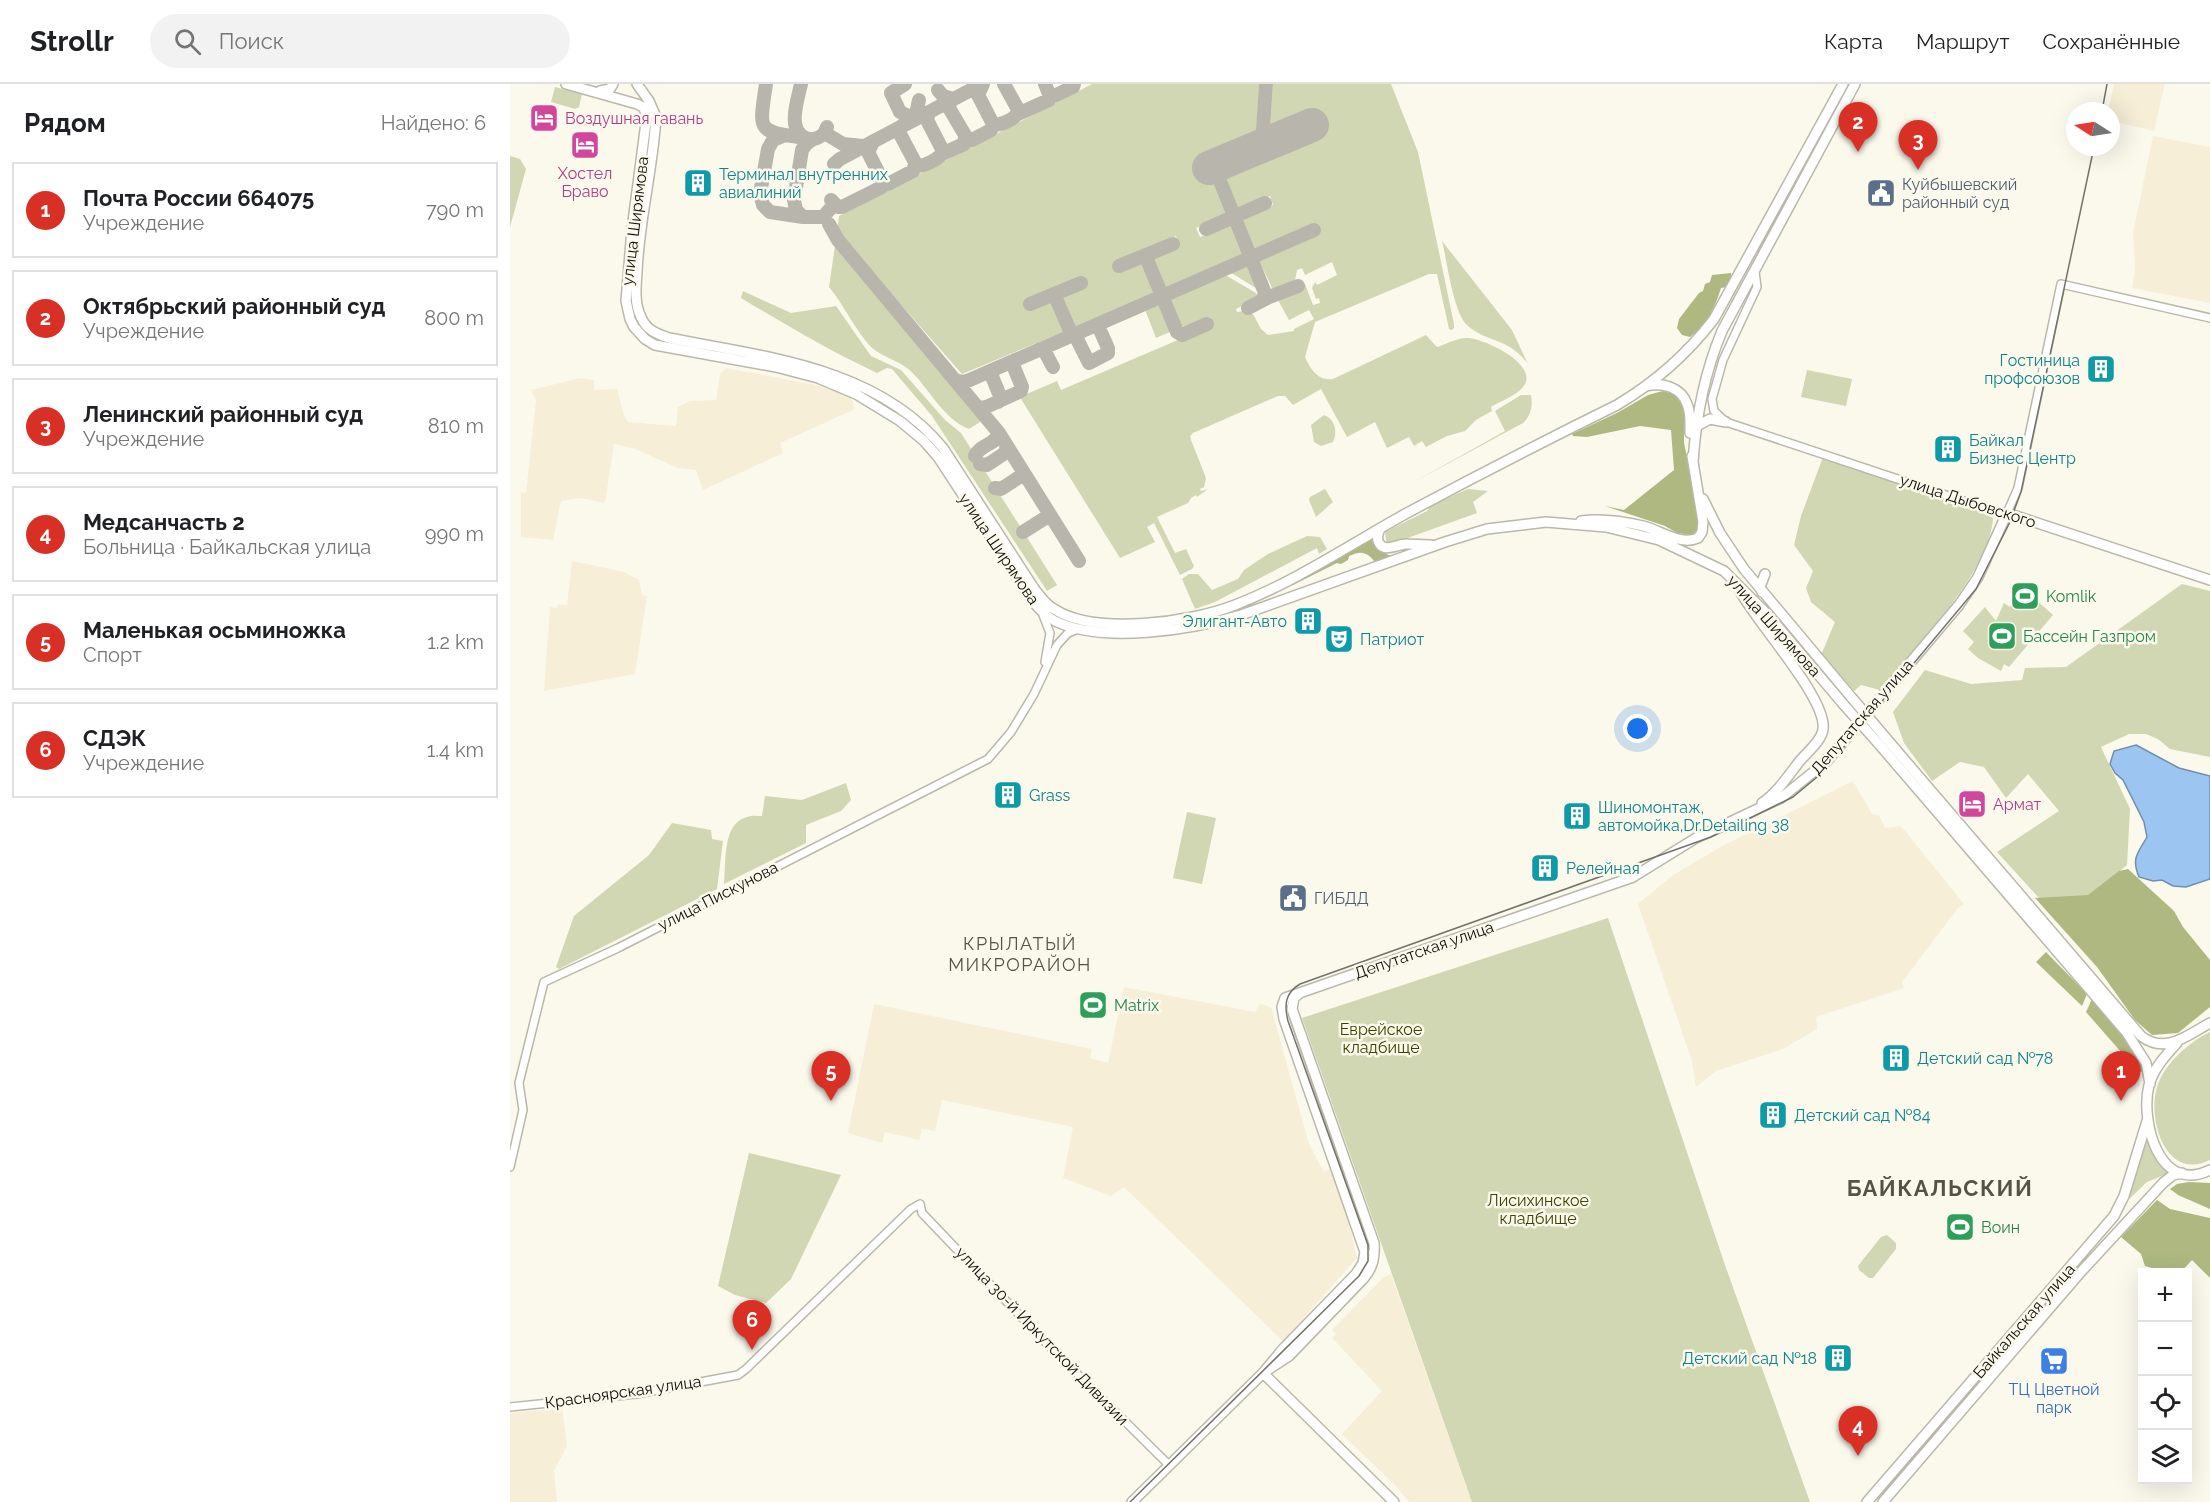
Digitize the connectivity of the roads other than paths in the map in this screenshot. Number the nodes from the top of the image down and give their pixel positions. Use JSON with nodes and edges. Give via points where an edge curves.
{"nodes":[{"id":1,"x":566,"y":84,"type":"edge"},
{"id":2,"x":613,"y":84,"type":"edge"},
{"id":3,"x":636,"y":84,"type":"edge"},
{"id":4,"x":1843,"y":84,"type":"edge"},
{"id":5,"x":1855,"y":84,"type":"edge"},
{"id":6,"x":592,"y":91,"type":"junction"},
{"id":7,"x":1755,"y":270,"type":"junction"},
{"id":8,"x":2210,"y":318,"type":"edge"},
{"id":9,"x":1644,"y":387,"type":"junction"},
{"id":10,"x":876,"y":400,"type":"junction"},
{"id":11,"x":916,"y":419,"type":"junction"},
{"id":12,"x":1726,"y":422,"type":"junction"},
{"id":13,"x":1695,"y":428,"type":"junction"},
{"id":14,"x":910,"y":429,"type":"junction"},
{"id":15,"x":1693,"y":462,"type":"junction"},
{"id":16,"x":1699,"y":491,"type":"junction"},
{"id":17,"x":2007,"y":513,"type":"junction"},
{"id":18,"x":1563,"y":523,"type":"junction"},
{"id":19,"x":1380,"y":529,"type":"junction"},
{"id":20,"x":1437,"y":545,"type":"junction"},
{"id":21,"x":1766,"y":574,"type":"dead end"},
{"id":22,"x":2210,"y":580,"type":"edge"},
{"id":23,"x":1735,"y":581,"type":"junction"},
{"id":24,"x":1767,"y":599,"type":"junction"},
{"id":25,"x":1040,"y":610,"type":"junction"},
{"id":26,"x":1801,"y":624,"type":"dead end"},
{"id":27,"x":1078,"y":629,"type":"junction"},
{"id":28,"x":1800,"y":637,"type":"junction"},
{"id":29,"x":1034,"y":694,"type":"junction"},
{"id":30,"x":1848,"y":702,"type":"junction"},
{"id":31,"x":1795,"y":768,"type":"junction"},
{"id":32,"x":1812,"y":774,"type":"junction"},
{"id":33,"x":1735,"y":819,"type":"junction"},
{"id":34,"x":1300,"y":992,"type":"junction"},
{"id":35,"x":2208,"y":1023,"type":"edge"},
{"id":36,"x":2129,"y":1029,"type":"junction"},
{"id":37,"x":2181,"y":1039,"type":"junction"},
{"id":38,"x":2150,"y":1084,"type":"junction"},
{"id":39,"x":2147,"y":1121,"type":"junction"},
{"id":40,"x":510,"y":1167,"type":"edge"},
{"id":41,"x":2208,"y":1172,"type":"edge"},
{"id":42,"x":2182,"y":1173,"type":"junction"},
{"id":43,"x":920,"y":1204,"type":"joint"},
{"id":44,"x":1263,"y":1373,"type":"junction"},
{"id":45,"x":510,"y":1407,"type":"edge"},
{"id":46,"x":1169,"y":1465,"type":"junction"},
{"id":47,"x":1132,"y":1502,"type":"edge"},
{"id":48,"x":1394,"y":1502,"type":"edge"},
{"id":49,"x":1867,"y":1502,"type":"edge"},
{"id":50,"x":1883,"y":1502,"type":"edge"}],
"edges":[{"from":1,"to":6,"type":"main road","name":"улица Ширямова"},
{"from":2,"to":6,"type":"main road","via":[[605,91]]},
{"from":3,"to":10,"type":"main road","name":"улица Ширямова","via":[[656,117],[638,251],[636,301],[644,323],[659,335],[804,366],[840,378]]},
{"from":4,"to":9,"type":"main road","name":"улица Ширямова","via":[[1796,160],[1714,319]]},
{"from":5,"to":7,"type":"main road"},
{"from":6,"to":10,"type":"main road","name":"улица Ширямова","via":[[637,104],[647,115],[627,282],[630,319],[639,334],[655,345],[804,374]]},
{"from":7,"to":12,"type":"street","via":[[1757,287],[1731,339],[1712,399],[1714,411]]},
{"from":7,"to":13,"type":"main road","via":[[1716,343]]},
{"from":8,"to":17,"type":"street","name":"Депутатская улица","via":[[2061,284],[2018,488]]},
{"from":9,"to":15,"type":"main road","via":[[1668,386],[1685,400]]},
{"from":9,"to":19,"type":"main road","name":"улица Ширямова","via":[[1617,405]]},
{"from":10,"to":11,"type":"main road","name":"улица Ширямова"},
{"from":10,"to":14,"type":"main road","name":"улица Ширямова"},
{"from":11,"to":14,"type":"main road","via":[[907,420]]},
{"from":11,"to":19,"type":"main road","name":"улица Ширямова","via":[[943,448],[1035,590],[1054,610],[1082,620],[1119,624],[1222,610]]},
{"from":12,"to":13,"type":"main road","via":[[1710,419]]},
{"from":12,"to":17,"type":"street","name":"улица Дыбовского"},
{"from":13,"to":15,"type":"main road"},
{"from":14,"to":25,"type":"main road","name":"улица Ширямова","via":[[938,457]]},
{"from":15,"to":16,"type":"main road"},
{"from":16,"to":18,"type":"main road","via":[[1703,527],[1700,536],[1693,540],[1599,519]]},
{"from":16,"to":24,"type":"main road","via":[[1728,546]]},
{"from":17,"to":22,"type":"main road","name":"улица Дыбовского"},
{"from":17,"to":32,"type":"main road","name":"Депутатская улица","via":[[1969,591],[1843,743]]},
{"from":18,"to":20,"type":"main road","name":"улица Ширямова","via":[[1487,529]]},
{"from":18,"to":23,"type":"main road","name":"улица Ширямова","via":[[1606,527],[1659,540],[1715,566]]},
{"from":19,"to":20,"type":"main road","via":[[1378,539],[1384,547]]},
{"from":20,"to":27,"type":"main road","name":"улица Ширямова","via":[[1219,622],[1137,632]]},
{"from":21,"to":24,"type":"main road","via":[[1760,587]]},
{"from":23,"to":30,"type":"main road","name":"улица Ширямова"},
{"from":23,"to":31,"type":"main road","via":[[1750,609],[1796,669],[1821,717],[1821,734]]},
{"from":24,"to":28,"type":"main road"},
{"from":25,"to":27,"type":"main road","name":"улица Ширямова"},
{"from":25,"to":29,"type":"street","name":"улица Пискунова","via":[[1050,637]]},
{"from":26,"to":28,"type":"main road"},
{"from":27,"to":29,"type":"street","name":"улица Пискунова","via":[[1057,645]]},
{"from":28,"to":30,"type":"main road"},
{"from":29,"to":40,"type":"street","name":"улица Пискунова","via":[[1011,732],[988,759],[544,982],[519,1083],[523,1110]]},
{"from":30,"to":36,"type":"main road","bridge":true},
{"from":31,"to":32,"type":"main road","via":[[1793,775],[1797,781]]},
{"from":31,"to":33,"type":"main road","via":[[1767,799]]},
{"from":32,"to":33,"type":"main road","name":"Депутатская улица","via":[[1781,798]]},
{"from":33,"to":34,"type":"main road","name":"Депутатская улица","via":[[1633,877]]},
{"from":34,"to":44,"type":"main road","via":[[1292,1009],[1374,1244],[1374,1259],[1364,1278],[1289,1356]]},
{"from":34,"to":44,"type":"main road","name":"Депутатская улица","via":[[1285,998],[1284,1019],[1365,1252],[1356,1274]]},
{"from":35,"to":37,"type":"main road"},
{"from":36,"to":37,"type":"main road","via":[[2158,1045]]},
{"from":36,"to":38,"type":"main road","via":[[2150,1073]]},
{"from":37,"to":38,"type":"main road","via":[[2159,1064]]},
{"from":38,"to":39,"type":"main road"},
{"from":39,"to":42,"type":"main road","via":[[2160,1157]]},
{"from":39,"to":49,"type":"main road","name":"Байкальская улица","via":[[2114,1216]]},
{"from":41,"to":42,"type":"main road"},
{"from":42,"to":50,"type":"main road","name":"Байкальская улица","via":[[2163,1183],[2079,1274]]},
{"from":43,"to":45,"type":"street","name":"Красноярская улица","via":[[738,1375],[636,1394]]},
{"from":43,"to":46,"type":"street","name":"улица 30-й Иркутской Дивизии","via":[[922,1213]]},
{"from":44,"to":46,"type":"main road"},
{"from":44,"to":48,"type":"main road"},
{"from":46,"to":47,"type":"main road"}]}
